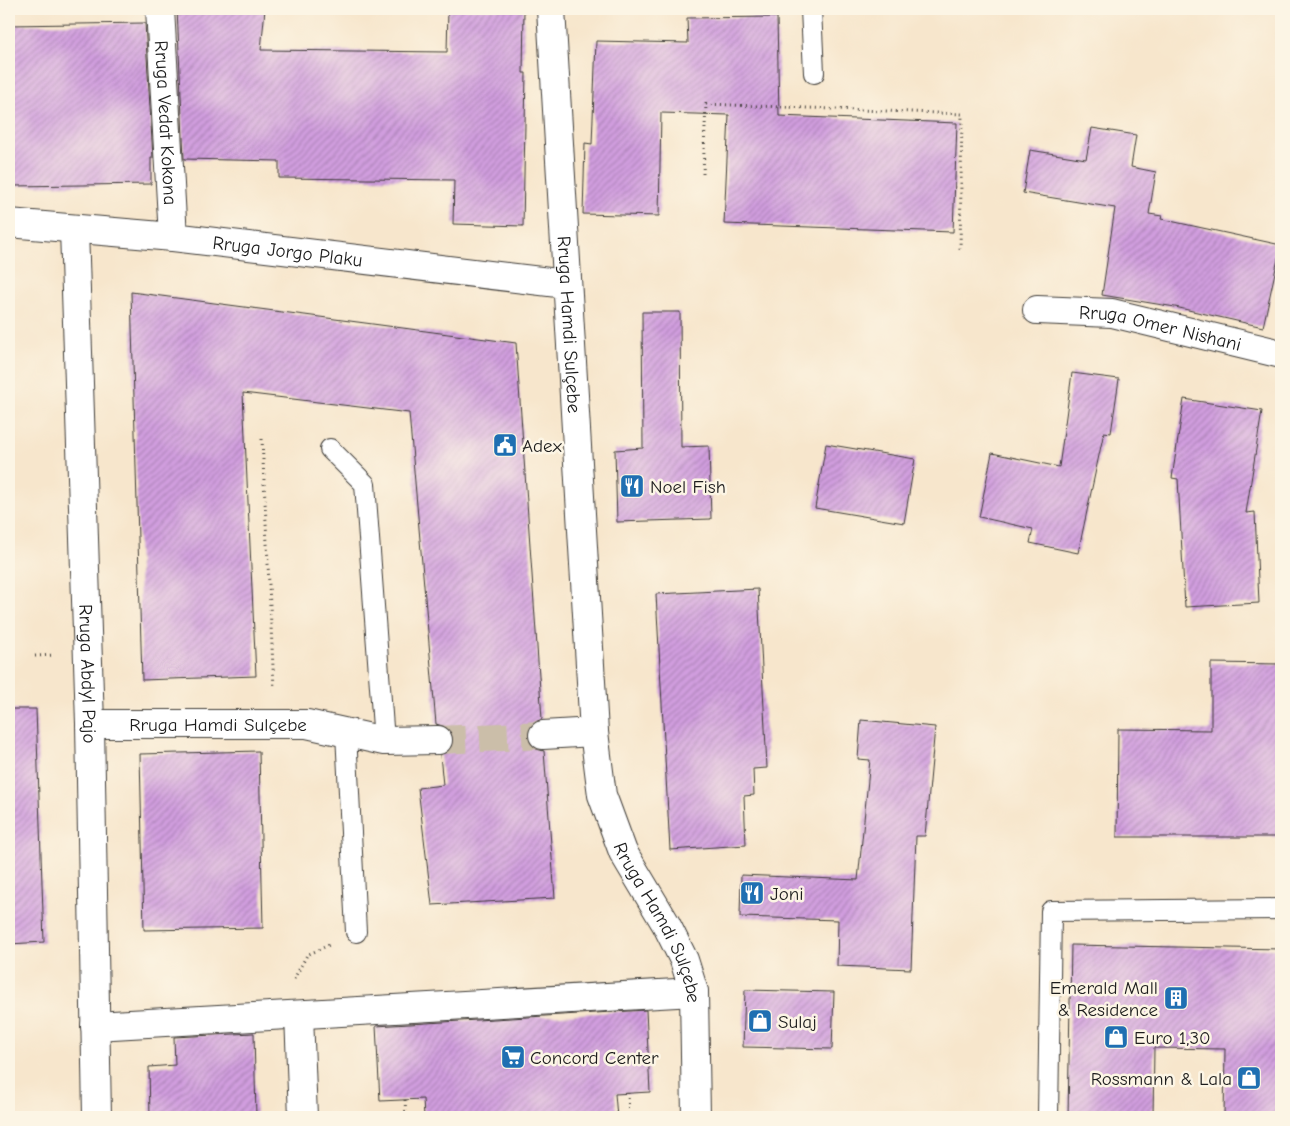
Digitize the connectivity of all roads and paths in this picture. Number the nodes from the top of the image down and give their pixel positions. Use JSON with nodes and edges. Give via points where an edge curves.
{"nodes":[{"id":1,"x":160,"y":9,"type":"edge"},
{"id":2,"x":550,"y":9,"type":"edge"},
{"id":3,"x":811,"y":9,"type":"edge"},
{"id":4,"x":814,"y":73,"type":"dead end"},
{"id":5,"x":703,"y":174,"type":"dead end"},
{"id":6,"x":9,"y":223,"type":"edge"},
{"id":7,"x":74,"y":229,"type":"junction"},
{"id":8,"x":173,"y":237,"type":"junction"},
{"id":9,"x":960,"y":252,"type":"dead end"},
{"id":10,"x":566,"y":284,"type":"junction"},
{"id":11,"x":1036,"y":310,"type":"dead end"},
{"id":12,"x":1281,"y":354,"type":"edge"},
{"id":13,"x":262,"y":439,"type":"dead end"},
{"id":14,"x":330,"y":449,"type":"dead end"},
{"id":15,"x":90,"y":724,"type":"junction"},
{"id":16,"x":276,"y":724,"type":"junction"},
{"id":17,"x":594,"y":732,"type":"junction"},
{"id":18,"x":346,"y":733,"type":"junction"},
{"id":19,"x":543,"y":735,"type":"tunnel mouth"},
{"id":20,"x":438,"y":740,"type":"tunnel mouth"},
{"id":21,"x":384,"y":742,"type":"junction"},
{"id":22,"x":1281,"y":908,"type":"edge"},
{"id":23,"x":356,"y":932,"type":"joint"},
{"id":24,"x":694,"y":992,"type":"junction"},
{"id":25,"x":287,"y":1015,"type":"junction"},
{"id":26,"x":95,"y":1026,"type":"junction"},
{"id":27,"x":628,"y":1093,"type":"dead end"},
{"id":28,"x":406,"y":1100,"type":"dead end"},
{"id":29,"x":96,"y":1117,"type":"edge"},
{"id":30,"x":303,"y":1117,"type":"edge"},
{"id":31,"x":406,"y":1117,"type":"edge"},
{"id":32,"x":629,"y":1117,"type":"edge"},
{"id":33,"x":696,"y":1117,"type":"edge"},
{"id":34,"x":1048,"y":1117,"type":"edge"}],
"edges":[{"from":1,"to":8,"type":"street","name":"Rruga Vedat Kokona"},
{"from":2,"to":10,"type":"street","name":"Rruga Hamdi Sulçebe"},
{"from":3,"to":4,"type":"lane"},
{"from":5,"to":9,"type":"path","via":[[706,104],[962,114]]},
{"from":6,"to":7,"type":"street","name":"Rruga Jorgo Plaku"},
{"from":7,"to":8,"type":"street","name":"Rruga Jorgo Plaku"},
{"from":7,"to":15,"type":"street","name":"Rruga Abdyl Pajo"},
{"from":8,"to":10,"type":"street","name":"Rruga Jorgo Plaku"},
{"from":10,"to":17,"type":"street","name":"Rruga Hamdi Sulçebe"},
{"from":11,"to":12,"type":"street","name":"Rruga Omer Nishani","via":[[1112,313]]},
{"from":13,"to":16,"type":"path"},
{"from":14,"to":21,"type":"lane","via":[[366,484]]},
{"from":15,"to":16,"type":"street","name":"Rruga Hamdi Sulçebe"},
{"from":15,"to":26,"type":"street","name":"Rruga Abdyl Pajo"},
{"from":16,"to":18,"type":"street","name":"Rruga Hamdi Sulçebe","via":[[307,724]]},
{"from":17,"to":19,"type":"street"},
{"from":17,"to":24,"type":"street","name":"Rruga Hamdi Sulçebe","via":[[602,795],[623,852],[684,960]]},
{"from":18,"to":21,"type":"street","name":"Rruga Hamdi Sulçebe"},
{"from":18,"to":23,"type":"lane"},
{"from":20,"to":21,"type":"street","name":"Rruga Hamdi Sulçebe"},
{"from":22,"to":34,"type":"lane","via":[[1052,911]]},
{"from":23,"to":25,"type":"path","via":[[307,955]]},
{"from":24,"to":25,"type":"street"},
{"from":24,"to":33,"type":"street","name":"Rruga Hamdi Sulçebe"},
{"from":25,"to":26,"type":"street"},
{"from":25,"to":30,"type":"street"},
{"from":26,"to":29,"type":"street","name":"Rruga Abdyl Pajo"},
{"from":27,"to":32,"type":"path"},
{"from":28,"to":31,"type":"path"}]}
